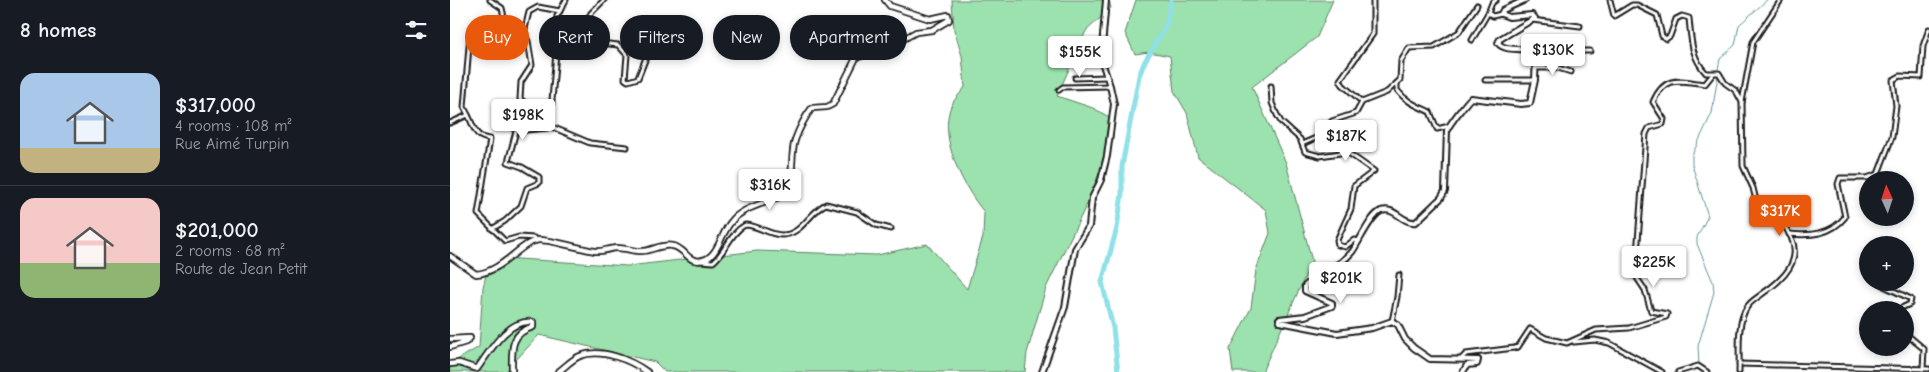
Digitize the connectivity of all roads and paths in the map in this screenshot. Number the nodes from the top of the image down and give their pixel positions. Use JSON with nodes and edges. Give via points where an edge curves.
{"nodes":[{"id":1,"x":490,"y":0,"type":"edge"},
{"id":2,"x":566,"y":0,"type":"edge"},
{"id":3,"x":604,"y":0,"type":"edge"},
{"id":4,"x":885,"y":0,"type":"edge"},
{"id":5,"x":1106,"y":0,"type":"edge"},
{"id":6,"x":1373,"y":0,"type":"edge"},
{"id":7,"x":1496,"y":0,"type":"edge"},
{"id":8,"x":1525,"y":0,"type":"edge"},
{"id":9,"x":1610,"y":0,"type":"edge"},
{"id":10,"x":1782,"y":0,"type":"edge"},
{"id":11,"x":1478,"y":5,"type":"dead end"},
{"id":12,"x":560,"y":11,"type":"junction"},
{"id":13,"x":1488,"y":13,"type":"junction"},
{"id":14,"x":1502,"y":14,"type":"junction"},
{"id":15,"x":558,"y":15,"type":"edge"},
{"id":16,"x":591,"y":15,"type":"edge"},
{"id":17,"x":1532,"y":20,"type":"junction"},
{"id":18,"x":1580,"y":26,"type":"dead end"},
{"id":19,"x":1929,"y":29,"type":"edge"},
{"id":20,"x":1472,"y":40,"type":"dead end"},
{"id":21,"x":1590,"y":51,"type":"dead end"},
{"id":22,"x":1535,"y":53,"type":"junction"},
{"id":23,"x":555,"y":60,"type":"edge"},
{"id":24,"x":628,"y":60,"type":"edge"},
{"id":25,"x":646,"y":60,"type":"edge"},
{"id":26,"x":1537,"y":68,"type":"junction"},
{"id":27,"x":1571,"y":72,"type":"dead end"},
{"id":28,"x":1713,"y":74,"type":"junction"},
{"id":29,"x":1106,"y":77,"type":"junction"},
{"id":30,"x":1075,"y":78,"type":"dead end"},
{"id":31,"x":1485,"y":80,"type":"dead end"},
{"id":32,"x":1535,"y":80,"type":"junction"},
{"id":33,"x":1398,"y":83,"type":"junction"},
{"id":34,"x":1110,"y":86,"type":"junction"},
{"id":35,"x":1270,"y":86,"type":"dead end"},
{"id":36,"x":1058,"y":90,"type":"dead end"},
{"id":37,"x":1362,"y":102,"type":"junction"},
{"id":38,"x":1742,"y":102,"type":"junction"},
{"id":39,"x":468,"y":115,"type":"junction"},
{"id":40,"x":450,"y":123,"type":"edge"},
{"id":41,"x":550,"y":124,"type":"junction"},
{"id":42,"x":1449,"y":126,"type":"junction"},
{"id":43,"x":1302,"y":144,"type":"junction"},
{"id":44,"x":627,"y":147,"type":"dead end"},
{"id":45,"x":492,"y":229,"type":"junction"},
{"id":46,"x":891,"y":230,"type":"dead end"},
{"id":47,"x":1789,"y":234,"type":"junction"},
{"id":48,"x":535,"y":241,"type":"junction"},
{"id":49,"x":1359,"y":241,"type":"junction"},
{"id":50,"x":450,"y":256,"type":"edge"},
{"id":51,"x":701,"y":260,"type":"junction"},
{"id":52,"x":1399,"y":275,"type":"dead end"},
{"id":53,"x":1894,"y":291,"type":"edge"},
{"id":54,"x":1911,"y":301,"type":"edge"},
{"id":55,"x":1392,"y":321,"type":"junction"},
{"id":56,"x":450,"y":339,"type":"edge"},
{"id":57,"x":1914,"y":341,"type":"edge"},
{"id":58,"x":1573,"y":342,"type":"junction"},
{"id":59,"x":450,"y":347,"type":"edge"},
{"id":60,"x":1461,"y":359,"type":"junction"},
{"id":61,"x":450,"y":364,"type":"edge"},
{"id":62,"x":1739,"y":364,"type":"junction"},
{"id":63,"x":1923,"y":369,"type":"junction"},
{"id":64,"x":1929,"y":369,"type":"edge"},
{"id":65,"x":1868,"y":370,"type":"edge"},
{"id":66,"x":512,"y":372,"type":"edge"},
{"id":67,"x":558,"y":372,"type":"edge"},
{"id":68,"x":647,"y":372,"type":"edge"},
{"id":69,"x":1042,"y":372,"type":"edge"},
{"id":70,"x":1464,"y":372,"type":"edge"},
{"id":71,"x":1662,"y":372,"type":"edge"},
{"id":72,"x":1678,"y":372,"type":"edge"},
{"id":73,"x":1707,"y":372,"type":"edge"},
{"id":74,"x":1738,"y":372,"type":"edge"}],
"edges":[{"from":1,"to":39,"type":"street","via":[[504,11],[506,26],[502,35],[473,29],[470,34],[464,107]]},
{"from":2,"to":12,"type":"street"},
{"from":3,"to":16,"type":"street"},
{"from":4,"to":51,"type":"main road","via":[[890,6],[930,18],[948,15],[949,20],[932,30],[916,32],[856,58],[833,104],[812,108],[808,113],[795,140],[791,180],[786,191],[734,218],[714,253]]},
{"from":5,"to":29,"type":"street","via":[[1101,59]]},
{"from":6,"to":37,"type":"street","via":[[1373,34],[1340,80]]},
{"from":7,"to":13,"type":"street"},
{"from":8,"to":14,"type":"street","via":[[1503,10]]},
{"from":9,"to":28,"type":"street","via":[[1614,16],[1628,6],[1637,5],[1657,15],[1662,36],[1666,39],[1678,17],[1687,17],[1696,60],[1704,71]]},
{"from":10,"to":38,"type":"street","via":[[1753,42]]},
{"from":11,"to":33,"type":"street","via":[[1459,32],[1434,47],[1409,48],[1401,61]]},
{"from":12,"to":15,"type":"street"},
{"from":12,"to":41,"type":"street","via":[[534,7],[524,28],[532,65],[521,82],[520,99]]},
{"from":13,"to":14,"type":"street","via":[[1493,16]]},
{"from":13,"to":20,"type":"street"},
{"from":14,"to":17,"type":"street","via":[[1509,17],[1532,15],[1535,18]]},
{"from":17,"to":18,"type":"street"},
{"from":17,"to":22,"type":"street","via":[[1500,39],[1498,44]]},
{"from":19,"to":47,"type":"street","via":[[1923,46],[1921,77],[1900,76],[1893,80],[1896,106],[1892,137],[1878,174],[1868,178],[1840,178],[1838,184],[1845,217],[1840,223],[1817,235]]},
{"from":21,"to":22,"type":"street"},
{"from":22,"to":26,"type":"street"},
{"from":23,"to":41,"type":"street"},
{"from":24,"to":25,"type":"street","via":[[625,79],[631,81],[638,78]]},
{"from":26,"to":27,"type":"street"},
{"from":26,"to":32,"type":"street"},
{"from":28,"to":38,"type":"street","via":[[1719,73]]},
{"from":28,"to":58,"type":"street","via":[[1705,84],[1668,82],[1653,102],[1664,124],[1649,128],[1646,134],[1637,278],[1645,290],[1651,310],[1667,314],[1666,317],[1629,328],[1596,330]]},
{"from":29,"to":30,"type":"street"},
{"from":29,"to":34,"type":"street"},
{"from":31,"to":32,"type":"street"},
{"from":32,"to":42,"type":"street","via":[[1530,103],[1471,98]]},
{"from":33,"to":37,"type":"street","via":[[1387,92]]},
{"from":33,"to":42,"type":"street","via":[[1399,93],[1415,106],[1430,112],[1437,129]]},
{"from":34,"to":36,"type":"street","via":[[1063,87]]},
{"from":34,"to":69,"type":"street","via":[[1114,104],[1107,156],[1092,198],[1089,226],[1075,249],[1065,306]]},
{"from":35,"to":43,"type":"street","via":[[1272,103],[1281,122],[1297,135]]},
{"from":37,"to":43,"type":"street","via":[[1356,113],[1332,121],[1318,137]]},
{"from":38,"to":47,"type":"street","via":[[1743,166],[1753,188],[1760,217],[1781,222]]},
{"from":39,"to":40,"type":"street"},
{"from":39,"to":45,"type":"street","via":[[475,132],[482,139],[490,139],[478,214]]},
{"from":41,"to":44,"type":"street","via":[[590,143]]},
{"from":41,"to":45,"type":"street","via":[[547,128],[516,131],[508,162],[539,177],[539,183],[527,188],[521,206],[505,222]]},
{"from":42,"to":49,"type":"street","via":[[1446,185],[1441,198],[1416,222],[1405,222],[1393,212],[1376,214]]},
{"from":43,"to":49,"type":"street","via":[[1304,151],[1314,156],[1346,152],[1374,171],[1354,186],[1351,209],[1337,242],[1345,247],[1354,240]]},
{"from":45,"to":48,"type":"street","via":[[505,241],[524,236]]},
{"from":46,"to":51,"type":"street","via":[[856,212],[826,204],[787,235],[770,234],[745,225],[713,262]]},
{"from":47,"to":62,"type":"street","via":[[1795,245],[1793,263],[1789,271],[1747,307],[1742,321]]},
{"from":48,"to":50,"type":"main road","via":[[504,264],[479,274],[470,272]]},
{"from":48,"to":51,"type":"main road","via":[[601,251],[616,248],[642,252],[656,246],[672,246],[680,249],[690,260]]},
{"from":49,"to":55,"type":"street","via":[[1342,262],[1305,286],[1305,291],[1332,303],[1332,306],[1279,321],[1337,333],[1372,328]]},
{"from":52,"to":55,"type":"street"},
{"from":53,"to":54,"type":"street"},
{"from":55,"to":60,"type":"street","via":[[1410,344],[1430,359]]},
{"from":56,"to":59,"type":"main road","via":[[470,338]]},
{"from":57,"to":63,"type":"street","via":[[1924,349]]},
{"from":58,"to":60,"type":"street","via":[[1546,338],[1530,329],[1518,347],[1466,354]]},
{"from":58,"to":71,"type":"street","via":[[1595,340],[1609,343]]},
{"from":60,"to":70,"type":"street","via":[[1478,360],[1477,364],[1467,365]]},
{"from":61,"to":66,"type":"main road","via":[[459,363],[477,369],[512,328],[534,322],[533,327],[523,330],[515,338],[511,349]]},
{"from":62,"to":65,"type":"street"},
{"from":62,"to":74,"type":"street"},
{"from":63,"to":64,"type":"street"},
{"from":63,"to":65,"type":"street"},
{"from":67,"to":68,"type":"main road","via":[[581,355],[599,353]]},
{"from":72,"to":73,"type":"street","via":[[1699,367]]}]}
